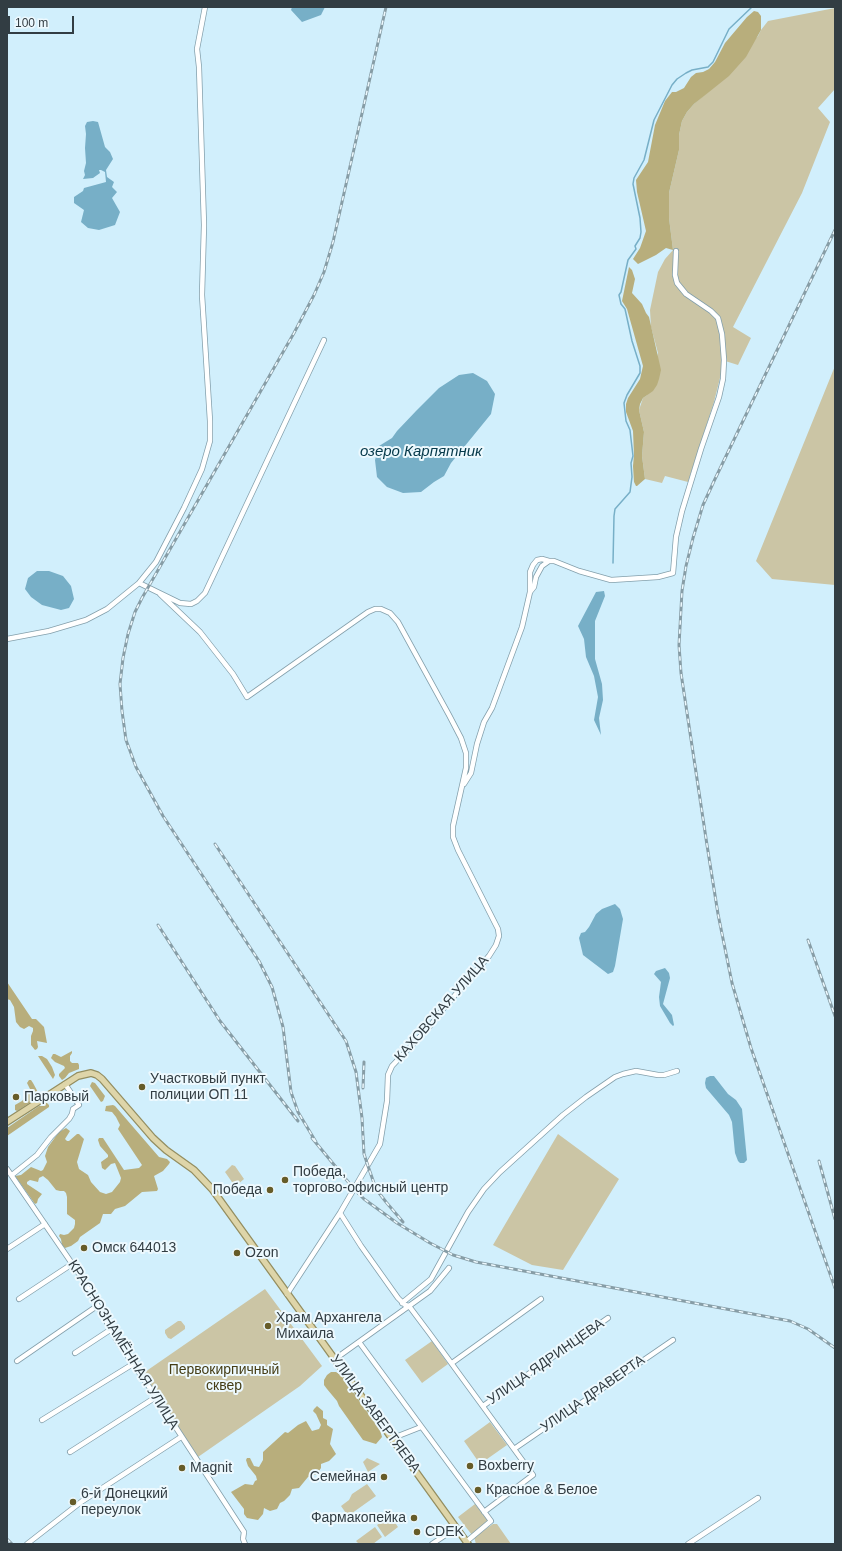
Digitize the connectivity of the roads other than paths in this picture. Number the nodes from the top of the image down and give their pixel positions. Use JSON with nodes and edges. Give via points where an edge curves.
{"nodes":[{"id":1,"x":205,"y":7,"type":"edge"},
{"id":2,"x":676,"y":251,"type":"dead end"},
{"id":3,"x":324,"y":340,"type":"dead end"},
{"id":4,"x":549,"y":561,"type":"junction"},
{"id":5,"x":139,"y":583,"type":"junction"},
{"id":6,"x":530,"y":592,"type":"junction"},
{"id":7,"x":160,"y":594,"type":"junction"},
{"id":8,"x":7,"y":639,"type":"edge"},
{"id":9,"x":462,"y":787,"type":"junction"},
{"id":10,"x":677,"y":1070,"type":"dead end"},
{"id":11,"x":65,"y":1084,"type":"junction"},
{"id":12,"x":7,"y":1122,"type":"edge"},
{"id":13,"x":7,"y":1169,"type":"edge"},
{"id":14,"x":12,"y":1175,"type":"junction"},
{"id":15,"x":340,"y":1213,"type":"junction"},
{"id":16,"x":45,"y":1224,"type":"junction"},
{"id":17,"x":7,"y":1249,"type":"edge"},
{"id":18,"x":72,"y":1264,"type":"junction"},
{"id":19,"x":449,"y":1268,"type":"dead end"},
{"id":20,"x":287,"y":1294,"type":"junction"},
{"id":21,"x":19,"y":1299,"type":"dead end"},
{"id":22,"x":541,"y":1299,"type":"dead end"},
{"id":23,"x":402,"y":1303,"type":"junction"},
{"id":24,"x":97,"y":1306,"type":"junction"},
{"id":25,"x":409,"y":1306,"type":"junction"},
{"id":26,"x":608,"y":1318,"type":"dead end"},
{"id":27,"x":110,"y":1330,"type":"junction"},
{"id":28,"x":673,"y":1340,"type":"dead end"},
{"id":29,"x":359,"y":1342,"type":"junction"},
{"id":30,"x":75,"y":1353,"type":"dead end"},
{"id":31,"x":334,"y":1359,"type":"junction"},
{"id":32,"x":17,"y":1361,"type":"dead end"},
{"id":33,"x":452,"y":1363,"type":"junction"},
{"id":34,"x":133,"y":1364,"type":"junction"},
{"id":35,"x":156,"y":1397,"type":"junction"},
{"id":36,"x":483,"y":1406,"type":"junction"},
{"id":37,"x":42,"y":1420,"type":"dead end"},
{"id":38,"x":421,"y":1427,"type":"junction"},
{"id":39,"x":182,"y":1437,"type":"junction"},
{"id":40,"x":393,"y":1438,"type":"junction"},
{"id":41,"x":514,"y":1449,"type":"junction"},
{"id":42,"x":70,"y":1452,"type":"dead end"},
{"id":43,"x":758,"y":1498,"type":"dead end"},
{"id":44,"x":484,"y":1512,"type":"junction"},
{"id":45,"x":456,"y":1528,"type":"junction"},
{"id":46,"x":467,"y":1543,"type":"edge"},
{"id":47,"x":28,"y":1544,"type":"edge"},
{"id":48,"x":245,"y":1544,"type":"edge"},
{"id":49,"x":432,"y":1544,"type":"edge"},
{"id":50,"x":688,"y":1544,"type":"edge"}],
"edges":[{"from":1,"to":5,"type":"street","via":[[197,49],[204,225],[202,295],[210,441],[202,469],[184,508],[156,562]]},
{"from":2,"to":4,"type":"street","via":[[677,283],[686,294],[711,310],[718,318],[724,360],[719,396],[680,517],[673,573],[658,577],[611,580]]},
{"from":3,"to":7,"type":"street","via":[[205,593],[190,604],[180,603]]},
{"from":4,"to":6,"type":"street","via":[[539,571]]},
{"from":4,"to":6,"type":"street","via":[[537,560],[533,565],[530,572]]},
{"from":5,"to":7,"type":"street"},
{"from":5,"to":8,"type":"street","via":[[107,609],[86,620],[49,631]]},
{"from":6,"to":9,"type":"street","via":[[522,627],[492,708],[484,722],[470,773]]},
{"from":7,"to":9,"type":"street","via":[[200,632],[233,674],[247,697],[368,612],[381,609],[390,613],[398,622],[461,738],[466,753]]},
{"from":9,"to":15,"type":"street","name":"КАХОВСКАЯ УЛИЦА","via":[[453,837],[498,929],[499,936],[489,956],[430,1026],[392,1066],[388,1075],[387,1101],[380,1144]]},
{"from":10,"to":23,"type":"street","via":[[664,1075],[636,1071],[615,1077],[563,1115],[484,1188],[431,1279]]},
{"from":11,"to":12,"type":"main road"},
{"from":11,"to":14,"type":"street","via":[[79,1105],[73,1109],[69,1119],[37,1155]]},
{"from":11,"to":20,"type":"main road","name":"УЛИЦА ЗАВЕРТЯЕВА","via":[[82,1074],[97,1074],[153,1138],[204,1180]]},
{"from":13,"to":14,"type":"street","name":"КРАСНОЗНАМЁННАЯ УЛИЦА"},
{"from":14,"to":16,"type":"street","name":"КРАСНОЗНАМЁННАЯ УЛИЦА"},
{"from":15,"to":20,"type":"street","name":"КАХОВСКАЯ УЛИЦА"},
{"from":15,"to":23,"type":"street"},
{"from":16,"to":17,"type":"street"},
{"from":16,"to":18,"type":"street","name":"КРАСНОЗНАМЁННАЯ УЛИЦА"},
{"from":18,"to":21,"type":"street"},
{"from":18,"to":24,"type":"street","name":"КРАСНОЗНАМЁННАЯ УЛИЦА"},
{"from":19,"to":25,"type":"street","via":[[430,1291]]},
{"from":20,"to":31,"type":"main road","name":"УЛИЦА ЗАВЕРТЯЕВА"},
{"from":22,"to":33,"type":"street"},
{"from":23,"to":25,"type":"street"},
{"from":24,"to":27,"type":"street","name":"КРАСНОЗНАМЁННАЯ УЛИЦА"},
{"from":24,"to":32,"type":"street"},
{"from":25,"to":29,"type":"street"},
{"from":25,"to":33,"type":"street"},
{"from":26,"to":36,"type":"street","name":"УЛИЦА ЯДРИНЦЕВА"},
{"from":27,"to":30,"type":"street"},
{"from":27,"to":34,"type":"street","name":"КРАСНОЗНАМЁННАЯ УЛИЦА"},
{"from":28,"to":41,"type":"street","name":"УЛИЦА ДРАВЕРТА"},
{"from":29,"to":31,"type":"street"},
{"from":29,"to":38,"type":"street"},
{"from":31,"to":40,"type":"main road","name":"УЛИЦА ЗАВЕРТЯЕВА"},
{"from":33,"to":36,"type":"street"},
{"from":34,"to":35,"type":"street","name":"КРАСНОЗНАМЁННАЯ УЛИЦА"},
{"from":34,"to":37,"type":"street"},
{"from":35,"to":39,"type":"street","name":"КРАСНОЗНАМЁННАЯ УЛИЦА"},
{"from":35,"to":42,"type":"street"},
{"from":36,"to":41,"type":"street"},
{"from":38,"to":40,"type":"street"},
{"from":38,"to":44,"type":"street"},
{"from":39,"to":47,"type":"street","via":[[81,1502]]},
{"from":39,"to":48,"type":"street","name":"КРАСНОЗНАМЁННАЯ УЛИЦА","via":[[244,1532]]},
{"from":40,"to":45,"type":"main road","name":"УЛИЦА ЗАВЕРТЯЕВА"},
{"from":41,"to":44,"type":"street","via":[[533,1475]]},
{"from":43,"to":50,"type":"street"},
{"from":44,"to":46,"type":"street","via":[[491,1521]]},
{"from":45,"to":46,"type":"main road","name":"УЛИЦА ЗАВЕРТЯЕВА"},
{"from":45,"to":49,"type":"street"}]}
